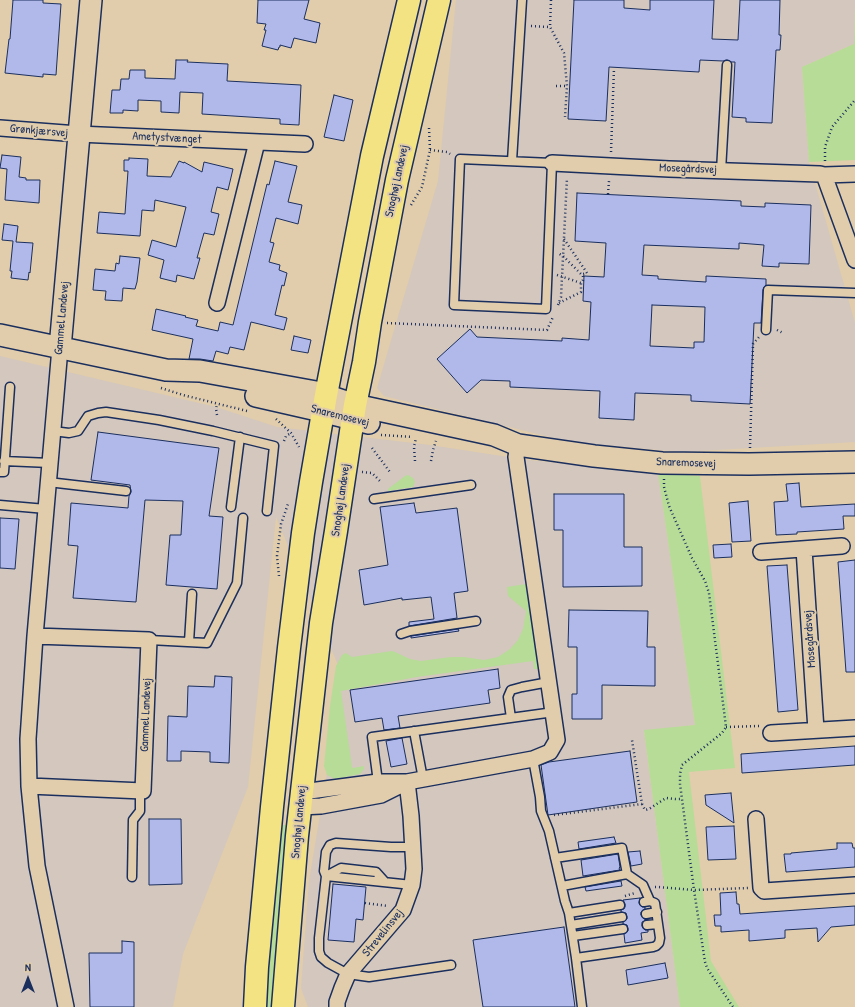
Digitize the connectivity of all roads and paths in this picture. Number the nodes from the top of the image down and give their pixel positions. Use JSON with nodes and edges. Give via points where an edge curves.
{"nodes":[{"id":1,"x":91,"y":0,"type":"edge"},
{"id":2,"x":409,"y":0,"type":"edge"},
{"id":3,"x":439,"y":0,"type":"edge"},
{"id":4,"x":522,"y":0,"type":"edge"},
{"id":5,"x":551,"y":0,"type":"edge"},
{"id":6,"x":521,"y":25,"type":"junction"},
{"id":7,"x":550,"y":27,"type":"junction"},
{"id":8,"x":727,"y":65,"type":"dead end"},
{"id":9,"x":614,"y":68,"type":"dead end"},
{"id":10,"x":556,"y":86,"type":"dead end"},
{"id":11,"x":567,"y":86,"type":"junction"},
{"id":12,"x":855,"y":100,"type":"edge"},
{"id":13,"x":566,"y":117,"type":"dead end"},
{"id":14,"x":429,"y":126,"type":"dead end"},
{"id":15,"x":0,"y":128,"type":"edge"},
{"id":16,"x":78,"y":134,"type":"junction"},
{"id":17,"x":257,"y":142,"type":"junction"},
{"id":18,"x":305,"y":144,"type":"dead end"},
{"id":19,"x":430,"y":150,"type":"junction"},
{"id":20,"x":460,"y":159,"type":"junction"},
{"id":21,"x":512,"y":161,"type":"junction"},
{"id":22,"x":552,"y":163,"type":"junction"},
{"id":23,"x":568,"y":164,"type":"junction"},
{"id":24,"x":610,"y":166,"type":"junction"},
{"id":25,"x":721,"y":171,"type":"junction"},
{"id":26,"x":855,"y":174,"type":"edge"},
{"id":27,"x":824,"y":175,"type":"junction"},
{"id":28,"x":608,"y":194,"type":"dead end"},
{"id":29,"x":407,"y":211,"type":"dead end"},
{"id":30,"x":549,"y":222,"type":"junction"},
{"id":31,"x":564,"y":239,"type":"junction"},
{"id":32,"x":548,"y":246,"type":"junction"},
{"id":33,"x":563,"y":256,"type":"junction"},
{"id":34,"x":855,"y":260,"type":"edge"},
{"id":35,"x":548,"y":270,"type":"junction"},
{"id":36,"x":583,"y":276,"type":"junction"},
{"id":37,"x":562,"y":277,"type":"junction"},
{"id":38,"x":581,"y":283,"type":"junction"},
{"id":39,"x":855,"y":293,"type":"edge"},
{"id":40,"x":217,"y":303,"type":"dead end"},
{"id":41,"x":559,"y":303,"type":"junction"},
{"id":42,"x":557,"y":308,"type":"dead end"},
{"id":43,"x":546,"y":309,"type":"junction"},
{"id":44,"x":555,"y":313,"type":"dead end"},
{"id":45,"x":385,"y":323,"type":"dead end"},
{"id":46,"x":766,"y":330,"type":"joint"},
{"id":47,"x":0,"y":335,"type":"edge"},
{"id":48,"x":60,"y":348,"type":"junction"},
{"id":49,"x":161,"y":378,"type":"junction"},
{"id":50,"x":10,"y":387,"type":"dead end"},
{"id":51,"x":217,"y":404,"type":"junction"},
{"id":52,"x":340,"y":408,"type":"junction"},
{"id":53,"x":251,"y":412,"type":"dead end"},
{"id":54,"x":217,"y":415,"type":"dead end"},
{"id":55,"x":280,"y":419,"type":"dead end"},
{"id":56,"x":53,"y":431,"type":"junction"},
{"id":57,"x":240,"y":437,"type":"junction"},
{"id":58,"x":416,"y":438,"type":"dead end"},
{"id":59,"x":436,"y":441,"type":"dead end"},
{"id":60,"x":518,"y":444,"type":"junction"},
{"id":61,"x":372,"y":448,"type":"dead end"},
{"id":62,"x":301,"y":452,"type":"dead end"},
{"id":63,"x":4,"y":461,"type":"junction"},
{"id":64,"x":415,"y":461,"type":"dead end"},
{"id":65,"x":431,"y":461,"type":"dead end"},
{"id":66,"x":662,"y":462,"type":"junction"},
{"id":67,"x":855,"y":462,"type":"edge"},
{"id":68,"x":50,"y":464,"type":"junction"},
{"id":69,"x":749,"y":464,"type":"junction"},
{"id":70,"x":362,"y":466,"type":"dead end"},
{"id":71,"x":0,"y":472,"type":"edge"},
{"id":72,"x":390,"y":472,"type":"dead end"},
{"id":73,"x":380,"y":480,"type":"dead end"},
{"id":74,"x":48,"y":482,"type":"junction"},
{"id":75,"x":471,"y":485,"type":"dead end"},
{"id":76,"x":126,"y":491,"type":"dead end"},
{"id":77,"x":374,"y":500,"type":"dead end"},
{"id":78,"x":0,"y":505,"type":"edge"},
{"id":79,"x":231,"y":507,"type":"dead end"},
{"id":80,"x":46,"y":509,"type":"junction"},
{"id":81,"x":267,"y":511,"type":"dead end"},
{"id":82,"x":243,"y":518,"type":"dead end"},
{"id":83,"x":842,"y":546,"type":"dead end"},
{"id":84,"x":804,"y":549,"type":"junction"},
{"id":85,"x":761,"y":552,"type":"dead end"},
{"id":86,"x":192,"y":594,"type":"dead end"},
{"id":87,"x":476,"y":621,"type":"dead end"},
{"id":88,"x":402,"y":634,"type":"dead end"},
{"id":89,"x":34,"y":636,"type":"junction"},
{"id":90,"x":149,"y":640,"type":"junction"},
{"id":91,"x":189,"y":642,"type":"junction"},
{"id":92,"x":549,"y":682,"type":"junction"},
{"id":93,"x":554,"y":712,"type":"junction"},
{"id":94,"x":511,"y":718,"type":"junction"},
{"id":95,"x":726,"y":727,"type":"junction"},
{"id":96,"x":855,"y":728,"type":"edge"},
{"id":97,"x":816,"y":730,"type":"junction"},
{"id":98,"x":414,"y":731,"type":"junction"},
{"id":99,"x":771,"y":733,"type":"joint"},
{"id":100,"x":632,"y":740,"type":"dead end"},
{"id":101,"x":532,"y":759,"type":"junction"},
{"id":102,"x":423,"y":779,"type":"junction"},
{"id":103,"x":378,"y":782,"type":"junction"},
{"id":104,"x":407,"y":782,"type":"junction"},
{"id":105,"x":28,"y":786,"type":"junction"},
{"id":106,"x":140,"y":790,"type":"junction"},
{"id":107,"x":682,"y":798,"type":"junction"},
{"id":108,"x":291,"y":801,"type":"junction"},
{"id":109,"x":642,"y":804,"type":"junction"},
{"id":110,"x":543,"y":817,"type":"junction"},
{"id":111,"x":756,"y":819,"type":"dead end"},
{"id":112,"x":412,"y":847,"type":"junction"},
{"id":113,"x":555,"y":858,"type":"junction"},
{"id":114,"x":627,"y":874,"type":"junction"},
{"id":115,"x":326,"y":876,"type":"junction"},
{"id":116,"x":132,"y":877,"type":"dead end"},
{"id":117,"x":412,"y":885,"type":"junction"},
{"id":118,"x":562,"y":886,"type":"junction"},
{"id":119,"x":855,"y":886,"type":"edge"},
{"id":120,"x":761,"y":888,"type":"junction"},
{"id":121,"x":645,"y":889,"type":"junction"},
{"id":122,"x":694,"y":890,"type":"junction"},
{"id":123,"x":620,"y":901,"type":"joint"},
{"id":124,"x":365,"y":903,"type":"dead end"},
{"id":125,"x":403,"y":910,"type":"junction"},
{"id":126,"x":656,"y":912,"type":"junction"},
{"id":127,"x":569,"y":913,"type":"junction"},
{"id":128,"x":646,"y":914,"type":"dead end"},
{"id":129,"x":622,"y":917,"type":"dead end"},
{"id":130,"x":658,"y":924,"type":"junction"},
{"id":131,"x":571,"y":925,"type":"junction"},
{"id":132,"x":647,"y":925,"type":"dead end"},
{"id":133,"x":624,"y":929,"type":"dead end"},
{"id":134,"x":573,"y":936,"type":"junction"},
{"id":135,"x":576,"y":958,"type":"junction"},
{"id":136,"x":451,"y":965,"type":"dead end"},
{"id":137,"x":348,"y":974,"type":"junction"},
{"id":138,"x":66,"y":1007,"type":"edge"},
{"id":139,"x":255,"y":1007,"type":"edge"},
{"id":140,"x":283,"y":1007,"type":"edge"},
{"id":141,"x":337,"y":1007,"type":"edge"},
{"id":142,"x":582,"y":1007,"type":"edge"},
{"id":143,"x":733,"y":1007,"type":"edge"}],
"edges":[{"from":1,"to":16,"type":"street","name":"Gammel Landevej"},
{"from":2,"to":52,"type":"main road","name":"Snoghøj Landevej","via":[[372,156]]},
{"from":3,"to":52,"type":"main road","name":"Snoghøj Landevej","via":[[397,180],[364,362]]},
{"from":4,"to":6,"type":"lane"},
{"from":5,"to":7,"type":"path"},
{"from":6,"to":7,"type":"path"},
{"from":6,"to":21,"type":"lane"},
{"from":7,"to":11,"type":"path","via":[[564,53]]},
{"from":8,"to":25,"type":"lane"},
{"from":9,"to":24,"type":"path"},
{"from":10,"to":11,"type":"path"},
{"from":11,"to":13,"type":"path"},
{"from":12,"to":27,"type":"path","via":[[832,127],[826,147]]},
{"from":14,"to":19,"type":"path"},
{"from":15,"to":16,"type":"street","name":"Grønkjærsvej"},
{"from":16,"to":17,"type":"street","name":"Ametystvænget"},
{"from":16,"to":48,"type":"street","name":"Gammel Landevej"},
{"from":17,"to":18,"type":"street","name":"Ametystvænget"},
{"from":17,"to":40,"type":"street"},
{"from":19,"to":20,"type":"path","via":[[448,152]]},
{"from":19,"to":29,"type":"path","via":[[422,187]]},
{"from":20,"to":21,"type":"lane"},
{"from":20,"to":43,"type":"lane","via":[[454,305]]},
{"from":21,"to":22,"type":"lane"},
{"from":22,"to":23,"type":"street","name":"Mosegårdsvej"},
{"from":22,"to":30,"type":"lane"},
{"from":23,"to":24,"type":"street","name":"Mosegårdsvej"},
{"from":23,"to":31,"type":"path"},
{"from":24,"to":25,"type":"street","name":"Mosegårdsvej"},
{"from":24,"to":28,"type":"path"},
{"from":25,"to":27,"type":"street","name":"Mosegårdsvej"},
{"from":26,"to":27,"type":"street","name":"Mosegårdsvej"},
{"from":27,"to":34,"type":"street"},
{"from":30,"to":31,"type":"path"},
{"from":30,"to":32,"type":"lane"},
{"from":31,"to":33,"type":"path"},
{"from":31,"to":36,"type":"path","via":[[587,273]]},
{"from":32,"to":33,"type":"path"},
{"from":32,"to":35,"type":"lane"},
{"from":33,"to":36,"type":"path"},
{"from":33,"to":37,"type":"path"},
{"from":35,"to":37,"type":"path"},
{"from":35,"to":43,"type":"lane"},
{"from":36,"to":38,"type":"path"},
{"from":37,"to":38,"type":"path"},
{"from":37,"to":41,"type":"path"},
{"from":38,"to":41,"type":"path","via":[[581,292]]},
{"from":39,"to":46,"type":"lane","via":[[768,290]]},
{"from":41,"to":42,"type":"path"},
{"from":41,"to":43,"type":"path"},
{"from":44,"to":45,"type":"path","via":[[547,330]]},
{"from":46,"to":69,"type":"path","via":[[753,344]]},
{"from":47,"to":48,"type":"street","name":"Snaremosevej"},
{"from":48,"to":49,"type":"street","name":"Snaremosevej"},
{"from":48,"to":56,"type":"street","name":"Gammel Landevej"},
{"from":49,"to":51,"type":"path"},
{"from":49,"to":52,"type":"street","name":"Snaremosevej","via":[[200,371],[316,392]]},
{"from":50,"to":63,"type":"lane"},
{"from":51,"to":53,"type":"path"},
{"from":51,"to":54,"type":"path"},
{"from":52,"to":60,"type":"street","name":"Snaremosevej","via":[[382,426],[500,446]]},
{"from":52,"to":108,"type":"main road","name":"Snoghøj Landevej","via":[[336,531]]},
{"from":52,"to":108,"type":"main road","name":"Snoghøj Landevej","via":[[311,482],[303,533],[289,648],[296,692],[289,776]]},
{"from":55,"to":62,"type":"path","via":[[274,417],[291,433]]},
{"from":56,"to":57,"type":"lane","via":[[78,431],[88,416],[106,412]]},
{"from":56,"to":68,"type":"street","name":"Gammel Landevej"},
{"from":57,"to":79,"type":"lane"},
{"from":57,"to":81,"type":"lane","via":[[274,446]]},
{"from":58,"to":64,"type":"path"},
{"from":59,"to":65,"type":"path"},
{"from":60,"to":66,"type":"street","name":"Snaremosevej","via":[[594,456]]},
{"from":60,"to":92,"type":"street","via":[[516,458]]},
{"from":61,"to":72,"type":"path"},
{"from":63,"to":68,"type":"lane"},
{"from":63,"to":71,"type":"lane","via":[[4,472]]},
{"from":66,"to":69,"type":"street","name":"Snaremosevej"},
{"from":66,"to":95,"type":"path","via":[[669,506],[709,593]]},
{"from":67,"to":69,"type":"street","name":"Snaremosevej"},
{"from":68,"to":74,"type":"street","name":"Gammel Landevej"},
{"from":70,"to":73,"type":"path","via":[[361,472],[372,473]]},
{"from":74,"to":76,"type":"lane"},
{"from":74,"to":80,"type":"street","name":"Gammel Landevej"},
{"from":75,"to":77,"type":"lane"},
{"from":78,"to":80,"type":"lane"},
{"from":80,"to":89,"type":"street","name":"Gammel Landevej"},
{"from":82,"to":91,"type":"lane","via":[[237,583],[207,642]]},
{"from":83,"to":84,"type":"street"},
{"from":84,"to":85,"type":"street"},
{"from":84,"to":97,"type":"street","name":"Mosegårdsvej"},
{"from":86,"to":91,"type":"lane"},
{"from":87,"to":88,"type":"lane","via":[[410,630]]},
{"from":89,"to":90,"type":"street"},
{"from":89,"to":105,"type":"street","name":"Gammel Landevej"},
{"from":90,"to":91,"type":"lane"},
{"from":90,"to":106,"type":"street","name":"Gammel Landevej","via":[[143,791]]},
{"from":92,"to":93,"type":"street"},
{"from":92,"to":94,"type":"lane","via":[[511,690],[508,696]]},
{"from":93,"to":94,"type":"lane"},
{"from":93,"to":101,"type":"street","via":[[557,740],[550,752]]},
{"from":94,"to":98,"type":"lane"},
{"from":95,"to":99,"type":"path","via":[[765,725]]},
{"from":95,"to":107,"type":"path","via":[[682,765]]},
{"from":96,"to":97,"type":"street"},
{"from":97,"to":99,"type":"street"},
{"from":98,"to":102,"type":"lane"},
{"from":98,"to":103,"type":"lane","via":[[372,737]]},
{"from":100,"to":109,"type":"path"},
{"from":101,"to":102,"type":"street"},
{"from":101,"to":110,"type":"lane"},
{"from":102,"to":104,"type":"street"},
{"from":103,"to":104,"type":"street"},
{"from":103,"to":108,"type":"street"},
{"from":104,"to":108,"type":"street","via":[[381,795],[321,806]]},
{"from":104,"to":112,"type":"street","name":"Strevelinsvej"},
{"from":105,"to":106,"type":"street"},
{"from":105,"to":138,"type":"street","name":"Gammel Landevej","via":[[37,866]]},
{"from":106,"to":116,"type":"lane","via":[[140,811],[133,820]]},
{"from":107,"to":109,"type":"path","via":[[666,798],[645,810]]},
{"from":107,"to":122,"type":"path"},
{"from":108,"to":139,"type":"main road","name":"Snoghøj Landevej","via":[[257,967]]},
{"from":108,"to":140,"type":"main road","name":"Snoghøj Landevej","via":[[297,836]]},
{"from":109,"to":110,"type":"path"},
{"from":110,"to":113,"type":"lane"},
{"from":111,"to":120,"type":"street"},
{"from":112,"to":115,"type":"lane","via":[[336,843],[330,845],[326,852]]},
{"from":112,"to":117,"type":"street","name":"Strevelinsvej"},
{"from":113,"to":114,"type":"lane","via":[[622,848]]},
{"from":113,"to":118,"type":"lane"},
{"from":114,"to":118,"type":"lane"},
{"from":114,"to":121,"type":"lane","via":[[644,885]]},
{"from":115,"to":117,"type":"lane"},
{"from":115,"to":137,"type":"lane","via":[[319,951],[328,963]]},
{"from":117,"to":125,"type":"street","name":"Strevelinsvej"},
{"from":118,"to":127,"type":"lane"},
{"from":119,"to":120,"type":"street","via":[[764,891]]},
{"from":120,"to":122,"type":"path"},
{"from":121,"to":122,"type":"path","via":[[658,887]]},
{"from":121,"to":123,"type":"path"},
{"from":121,"to":126,"type":"lane","via":[[647,901],[655,903]]},
{"from":122,"to":143,"type":"path","via":[[706,968]]},
{"from":123,"to":127,"type":"lane"},
{"from":124,"to":125,"type":"path","via":[[395,906]]},
{"from":125,"to":137,"type":"street","name":"Strevelinsvej"},
{"from":126,"to":128,"type":"lane"},
{"from":126,"to":130,"type":"lane"},
{"from":127,"to":131,"type":"lane"},
{"from":129,"to":131,"type":"lane"},
{"from":130,"to":132,"type":"lane"},
{"from":130,"to":135,"type":"lane","via":[[659,943],[653,947]]},
{"from":131,"to":134,"type":"lane"},
{"from":133,"to":134,"type":"lane"},
{"from":134,"to":135,"type":"lane"},
{"from":135,"to":142,"type":"lane"},
{"from":136,"to":137,"type":"lane","via":[[369,977]]},
{"from":137,"to":141,"type":"street","name":"Strevelinsvej"}]}
